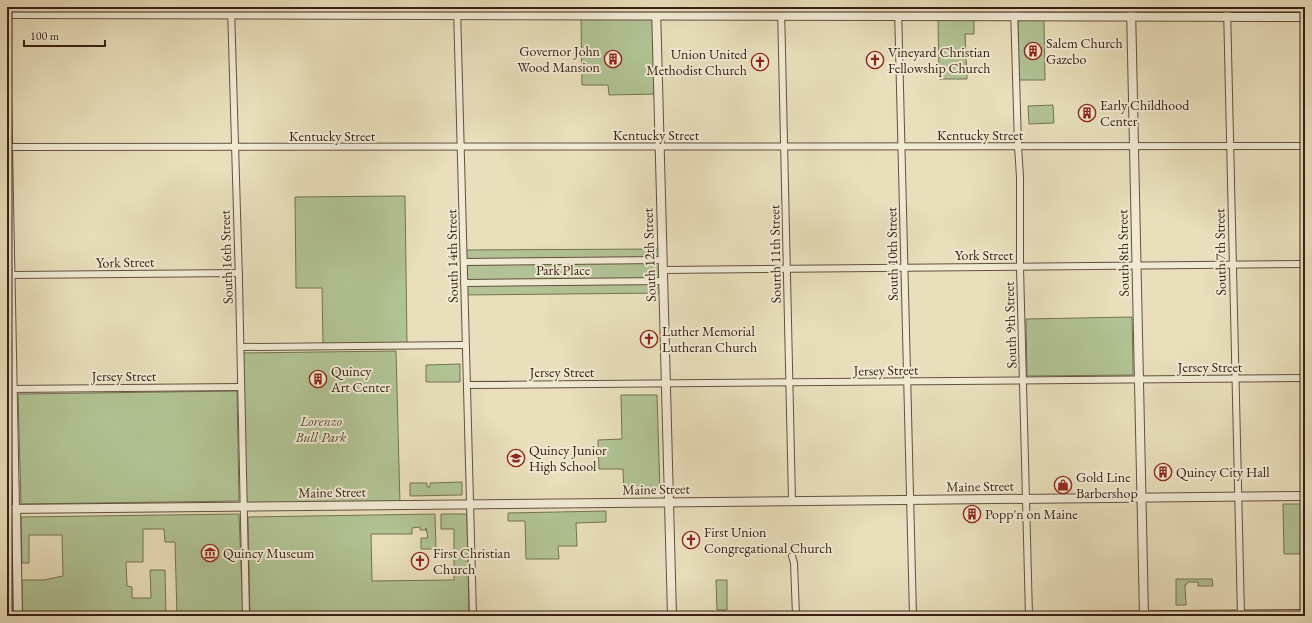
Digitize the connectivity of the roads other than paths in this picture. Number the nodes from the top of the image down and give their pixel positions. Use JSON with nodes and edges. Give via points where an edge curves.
{"nodes":[{"id":1,"x":781,"y":7,"type":"edge"},
{"id":2,"x":898,"y":7,"type":"edge"},
{"id":3,"x":1014,"y":7,"type":"edge"},
{"id":4,"x":1131,"y":7,"type":"edge"},
{"id":5,"x":1227,"y":7,"type":"edge"},
{"id":6,"x":117,"y":11,"type":"edge"},
{"id":7,"x":231,"y":11,"type":"edge"},
{"id":8,"x":343,"y":11,"type":"edge"},
{"id":9,"x":457,"y":11,"type":"edge"},
{"id":10,"x":557,"y":11,"type":"edge"},
{"id":11,"x":656,"y":11,"type":"edge"},
{"id":12,"x":7,"y":14,"type":"edge"},
{"id":13,"x":781,"y":16,"type":"junction"},
{"id":14,"x":898,"y":16,"type":"junction"},
{"id":15,"x":1014,"y":16,"type":"junction"},
{"id":16,"x":1131,"y":16,"type":"junction"},
{"id":17,"x":1227,"y":16,"type":"junction"},
{"id":18,"x":1305,"y":17,"type":"edge"},
{"id":19,"x":7,"y":45,"type":"edge"},
{"id":20,"x":1230,"y":145,"type":"junction"},
{"id":21,"x":1018,"y":146,"type":"junction"},
{"id":22,"x":1134,"y":146,"type":"junction"},
{"id":23,"x":1305,"y":146,"type":"edge"},
{"id":24,"x":8,"y":147,"type":"edge"},
{"id":25,"x":461,"y":147,"type":"junction"},
{"id":26,"x":659,"y":147,"type":"junction"},
{"id":27,"x":784,"y":147,"type":"junction"},
{"id":28,"x":901,"y":147,"type":"junction"},
{"id":29,"x":235,"y":148,"type":"junction"},
{"id":30,"x":9,"y":224,"type":"edge"},
{"id":31,"x":662,"y":260,"type":"junction"},
{"id":32,"x":464,"y":262,"type":"junction"},
{"id":33,"x":1305,"y":264,"type":"edge"},
{"id":34,"x":1232,"y":265,"type":"junction"},
{"id":35,"x":1020,"y":266,"type":"junction"},
{"id":36,"x":1136,"y":266,"type":"junction"},
{"id":37,"x":904,"y":268,"type":"junction"},
{"id":38,"x":787,"y":269,"type":"junction"},
{"id":39,"x":663,"y":270,"type":"junction"},
{"id":40,"x":239,"y":273,"type":"junction"},
{"id":41,"x":11,"y":275,"type":"junction"},
{"id":42,"x":663,"y":281,"type":"junction"},
{"id":43,"x":464,"y":283,"type":"junction"},
{"id":44,"x":9,"y":299,"type":"edge"},
{"id":45,"x":465,"y":345,"type":"junction"},
{"id":46,"x":241,"y":347,"type":"junction"},
{"id":47,"x":1305,"y":378,"type":"edge"},
{"id":48,"x":1235,"y":379,"type":"junction"},
{"id":49,"x":1024,"y":380,"type":"junction"},
{"id":50,"x":1139,"y":380,"type":"junction"},
{"id":51,"x":790,"y":382,"type":"junction"},
{"id":52,"x":907,"y":382,"type":"junction"},
{"id":53,"x":666,"y":384,"type":"junction"},
{"id":54,"x":467,"y":385,"type":"junction"},
{"id":55,"x":241,"y":388,"type":"junction"},
{"id":56,"x":10,"y":389,"type":"edge"},
{"id":57,"x":1305,"y":496,"type":"edge"},
{"id":58,"x":1237,"y":497,"type":"junction"},
{"id":59,"x":1141,"y":498,"type":"junction"},
{"id":60,"x":1026,"y":499,"type":"junction"},
{"id":61,"x":910,"y":500,"type":"junction"},
{"id":62,"x":792,"y":501,"type":"junction"},
{"id":63,"x":669,"y":502,"type":"junction"},
{"id":64,"x":469,"y":504,"type":"junction"},
{"id":65,"x":244,"y":506,"type":"junction"},
{"id":66,"x":7,"y":508,"type":"edge"},
{"id":67,"x":16,"y":508,"type":"junction"},
{"id":68,"x":792,"y":556,"type":"dead end"},
{"id":69,"x":1305,"y":612,"type":"edge"},
{"id":70,"x":1144,"y":615,"type":"edge"},
{"id":71,"x":1241,"y":615,"type":"edge"},
{"id":72,"x":18,"y":616,"type":"edge"},
{"id":73,"x":246,"y":616,"type":"edge"},
{"id":74,"x":472,"y":616,"type":"edge"},
{"id":75,"x":672,"y":616,"type":"edge"},
{"id":76,"x":796,"y":616,"type":"edge"},
{"id":77,"x":913,"y":616,"type":"edge"},
{"id":78,"x":933,"y":616,"type":"edge"},
{"id":79,"x":1029,"y":616,"type":"edge"}],
"edges":[{"from":1,"to":13,"type":"street","name":"Sourth 11th Street"},
{"from":2,"to":14,"type":"street","name":"South 10th Street"},
{"from":3,"to":15,"type":"street","name":"South 9th Street"},
{"from":4,"to":16,"type":"street","name":"South 8th Street"},
{"from":5,"to":17,"type":"street","name":"South 7th Street"},
{"from":6,"to":7,"type":"street"},
{"from":6,"to":12,"type":"street"},
{"from":7,"to":8,"type":"street"},
{"from":7,"to":29,"type":"street","name":"South 16th Street"},
{"from":8,"to":9,"type":"street"},
{"from":9,"to":10,"type":"street"},
{"from":9,"to":25,"type":"street","name":"South 14th Street"},
{"from":10,"to":11,"type":"street"},
{"from":11,"to":13,"type":"street"},
{"from":11,"to":26,"type":"street","name":"South 12th Street"},
{"from":13,"to":14,"type":"street"},
{"from":13,"to":27,"type":"street","name":"Sourth 11th Street"},
{"from":14,"to":15,"type":"street"},
{"from":14,"to":28,"type":"street","name":"South 10th Street"},
{"from":15,"to":16,"type":"street"},
{"from":15,"to":21,"type":"street","name":"South 9th Street"},
{"from":16,"to":17,"type":"street"},
{"from":16,"to":22,"type":"street","name":"South 8th Street"},
{"from":17,"to":18,"type":"street"},
{"from":17,"to":20,"type":"street","name":"South 7th Street"},
{"from":19,"to":24,"type":"street"},
{"from":20,"to":22,"type":"street","name":"Kentucky Street"},
{"from":20,"to":23,"type":"street","name":"Kentucky Street"},
{"from":20,"to":34,"type":"street","name":"South 7th Street"},
{"from":21,"to":22,"type":"street","name":"Kentucky Street"},
{"from":21,"to":28,"type":"street","name":"Kentucky Street"},
{"from":21,"to":35,"type":"street","name":"South 9th Street"},
{"from":22,"to":36,"type":"street","name":"South 8th Street"},
{"from":24,"to":29,"type":"street","name":"Kentucky Street"},
{"from":24,"to":30,"type":"street"},
{"from":25,"to":26,"type":"street","name":"Kentucky Street"},
{"from":25,"to":29,"type":"street","name":"Kentucky Street"},
{"from":25,"to":32,"type":"street","name":"South 14th Street"},
{"from":26,"to":27,"type":"street","name":"Kentucky Street"},
{"from":26,"to":31,"type":"street","name":"South 12th Street"},
{"from":27,"to":28,"type":"street","name":"Kentucky Street"},
{"from":27,"to":38,"type":"street","name":"Sourth 11th Street"},
{"from":28,"to":37,"type":"street","name":"South 10th Street"},
{"from":29,"to":40,"type":"street","name":"South 16th Street"},
{"from":30,"to":41,"type":"street"},
{"from":31,"to":32,"type":"street","name":"Park Place"},
{"from":31,"to":39,"type":"street","name":"South 12th Street"},
{"from":32,"to":43,"type":"street","name":"South 14th Street"},
{"from":33,"to":34,"type":"street","name":"York Street"},
{"from":34,"to":36,"type":"street","name":"York Street"},
{"from":34,"to":48,"type":"street","name":"South 7th Street"},
{"from":35,"to":36,"type":"street","name":"York Street"},
{"from":35,"to":37,"type":"street","name":"York Street"},
{"from":35,"to":49,"type":"street","name":"South 9th Street"},
{"from":36,"to":50,"type":"street","name":"South 8th Street"},
{"from":37,"to":38,"type":"street","name":"York Street"},
{"from":37,"to":52,"type":"street","name":"South 10th Street"},
{"from":38,"to":39,"type":"street","name":"York Street"},
{"from":38,"to":51,"type":"street","name":"Sourth 11th Street"},
{"from":39,"to":42,"type":"street","name":"South 12th Street"},
{"from":40,"to":41,"type":"street","name":"York Street"},
{"from":40,"to":46,"type":"street","name":"South 16th Street"},
{"from":41,"to":44,"type":"street"},
{"from":42,"to":43,"type":"street","name":"Park Place"},
{"from":42,"to":53,"type":"street","name":"South 12th Street"},
{"from":43,"to":45,"type":"street","name":"South 14th Street"},
{"from":44,"to":56,"type":"street"},
{"from":45,"to":46,"type":"street"},
{"from":45,"to":54,"type":"street","name":"South 14th Street"},
{"from":46,"to":55,"type":"street","name":"South 16th Street"},
{"from":47,"to":48,"type":"street","name":"Jersey Street"},
{"from":48,"to":50,"type":"street","name":"Jersey Street"},
{"from":48,"to":58,"type":"street","name":"South 7th Street"},
{"from":49,"to":50,"type":"street","name":"Jersey Street"},
{"from":49,"to":52,"type":"street","name":"Jersey Street"},
{"from":49,"to":60,"type":"street","name":"South 9th Street"},
{"from":50,"to":59,"type":"street","name":"South 8th Street"},
{"from":51,"to":52,"type":"street","name":"Jersey Street"},
{"from":51,"to":53,"type":"street","name":"Jersey Street"},
{"from":51,"to":62,"type":"street","name":"Sourth 11th Street"},
{"from":52,"to":61,"type":"street","name":"South 10th Street"},
{"from":53,"to":54,"type":"street","name":"Jersey Street"},
{"from":53,"to":63,"type":"street","name":"South 12th Street"},
{"from":54,"to":64,"type":"street","name":"South 14th Street"},
{"from":55,"to":56,"type":"street","name":"Jersey Street"},
{"from":55,"to":65,"type":"street","name":"South 16th Street"},
{"from":56,"to":67,"type":"street"},
{"from":57,"to":58,"type":"street","name":"Maine Street"},
{"from":58,"to":59,"type":"street","name":"Maine Street"},
{"from":58,"to":71,"type":"street","name":"South 7th Street"},
{"from":59,"to":60,"type":"street","name":"Maine Street"},
{"from":59,"to":70,"type":"street","name":"South 8th Street"},
{"from":60,"to":61,"type":"street","name":"Maine Street"},
{"from":60,"to":79,"type":"street","name":"South 9th Street"},
{"from":61,"to":62,"type":"street","name":"Maine Street"},
{"from":61,"to":77,"type":"street","name":"South 10th Street"},
{"from":62,"to":63,"type":"street","name":"Maine Street"},
{"from":63,"to":64,"type":"street","name":"Maine Street"},
{"from":63,"to":75,"type":"street","name":"South 12th Street"},
{"from":64,"to":65,"type":"street","name":"Maine Street"},
{"from":64,"to":74,"type":"street","name":"South 14th Street"},
{"from":65,"to":67,"type":"street","name":"Maine Street"},
{"from":65,"to":73,"type":"street","name":"South 16th Street"},
{"from":66,"to":67,"type":"street","name":"Maine Street"},
{"from":67,"to":72,"type":"street"},
{"from":68,"to":76,"type":"street"},
{"from":69,"to":71,"type":"street"},
{"from":70,"to":71,"type":"street"},
{"from":70,"to":79,"type":"street"},
{"from":78,"to":79,"type":"street"}]}
